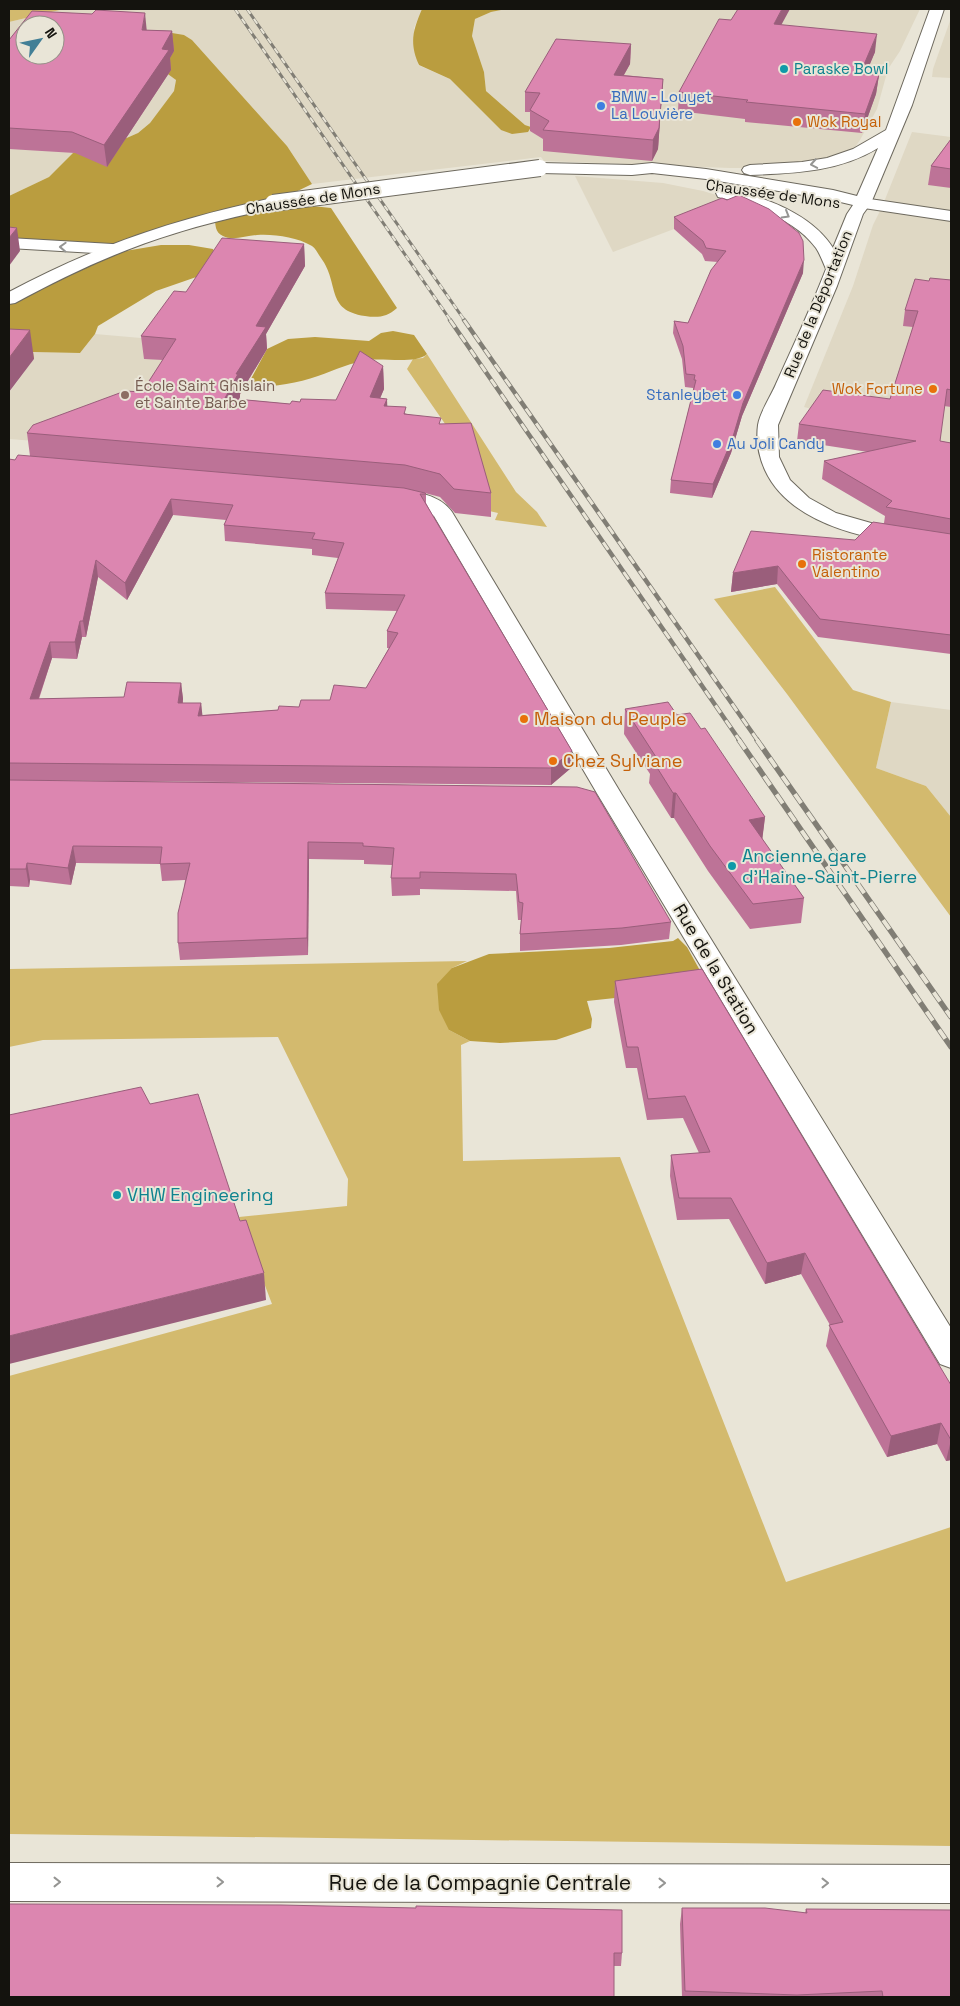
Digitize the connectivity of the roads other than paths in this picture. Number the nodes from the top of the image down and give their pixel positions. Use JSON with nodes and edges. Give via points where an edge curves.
{"nodes":[{"id":1,"x":937,"y":9,"type":"edge"},
{"id":2,"x":893,"y":132,"type":"junction"},
{"id":3,"x":632,"y":170,"type":"junction"},
{"id":4,"x":706,"y":174,"type":"junction"},
{"id":5,"x":673,"y":180,"type":"junction"},
{"id":6,"x":863,"y":203,"type":"junction"},
{"id":7,"x":951,"y":216,"type":"edge"},
{"id":8,"x":9,"y":243,"type":"edge"},
{"id":9,"x":112,"y":249,"type":"junction"},
{"id":10,"x":834,"y":268,"type":"junction"},
{"id":11,"x":9,"y":299,"type":"edge"},
{"id":12,"x":366,"y":493,"type":"edge"},
{"id":13,"x":951,"y":545,"type":"edge"},
{"id":14,"x":581,"y":795,"type":"edge"},
{"id":15,"x":610,"y":795,"type":"junction"},
{"id":16,"x":951,"y":1355,"type":"edge"},
{"id":17,"x":9,"y":1882,"type":"edge"},
{"id":18,"x":951,"y":1884,"type":"edge"}],
"edges":[{"from":1,"to":2,"type":"main road","name":"Rue de la Déportation"},
{"from":2,"to":4,"type":"main road","name":"Chaussée de Mons","one_way":true,"via":[[852,155],[832,161]]},
{"from":2,"to":6,"type":"main road","name":"Rue de la Déportation"},
{"from":3,"to":4,"type":"main road","name":"Chaussée de Mons","via":[[652,168]]},
{"from":3,"to":5,"type":"main road","name":"Chaussée de Mons"},
{"from":3,"to":9,"type":"main road","name":"Chaussée de Mons","bridge":true,"via":[[540,168],[273,202],[200,220]]},
{"from":4,"to":6,"type":"main road","name":"Chaussée de Mons","via":[[834,195]]},
{"from":5,"to":6,"type":"main road","name":"Chaussée de Mons","via":[[831,205]]},
{"from":5,"to":10,"type":"main road","name":"Chaussée de Mons","one_way":true,"via":[[777,209],[801,224],[823,245]]},
{"from":6,"to":7,"type":"main road"},
{"from":6,"to":10,"type":"main road","name":"Rue de la Déportation","via":[[855,214]]},
{"from":9,"to":8,"type":"main road","one_way":true},
{"from":9,"to":11,"type":"main road","name":"Chaussée de Mons"},
{"from":10,"to":13,"type":"main road","name":"Rue de la Déportation","via":[[768,425],[767,453],[772,471],[792,496],[829,518],[893,536]]},
{"from":12,"to":15,"type":"main road","name":"Rue de la Station","via":[[406,496],[432,503],[442,512]]},
{"from":14,"to":15,"type":"main road"},
{"from":15,"to":16,"type":"main road","name":"Rue de la Station"},
{"from":17,"to":18,"type":"main road","name":"Rue de la Compagnie Centrale","one_way":true}]}
